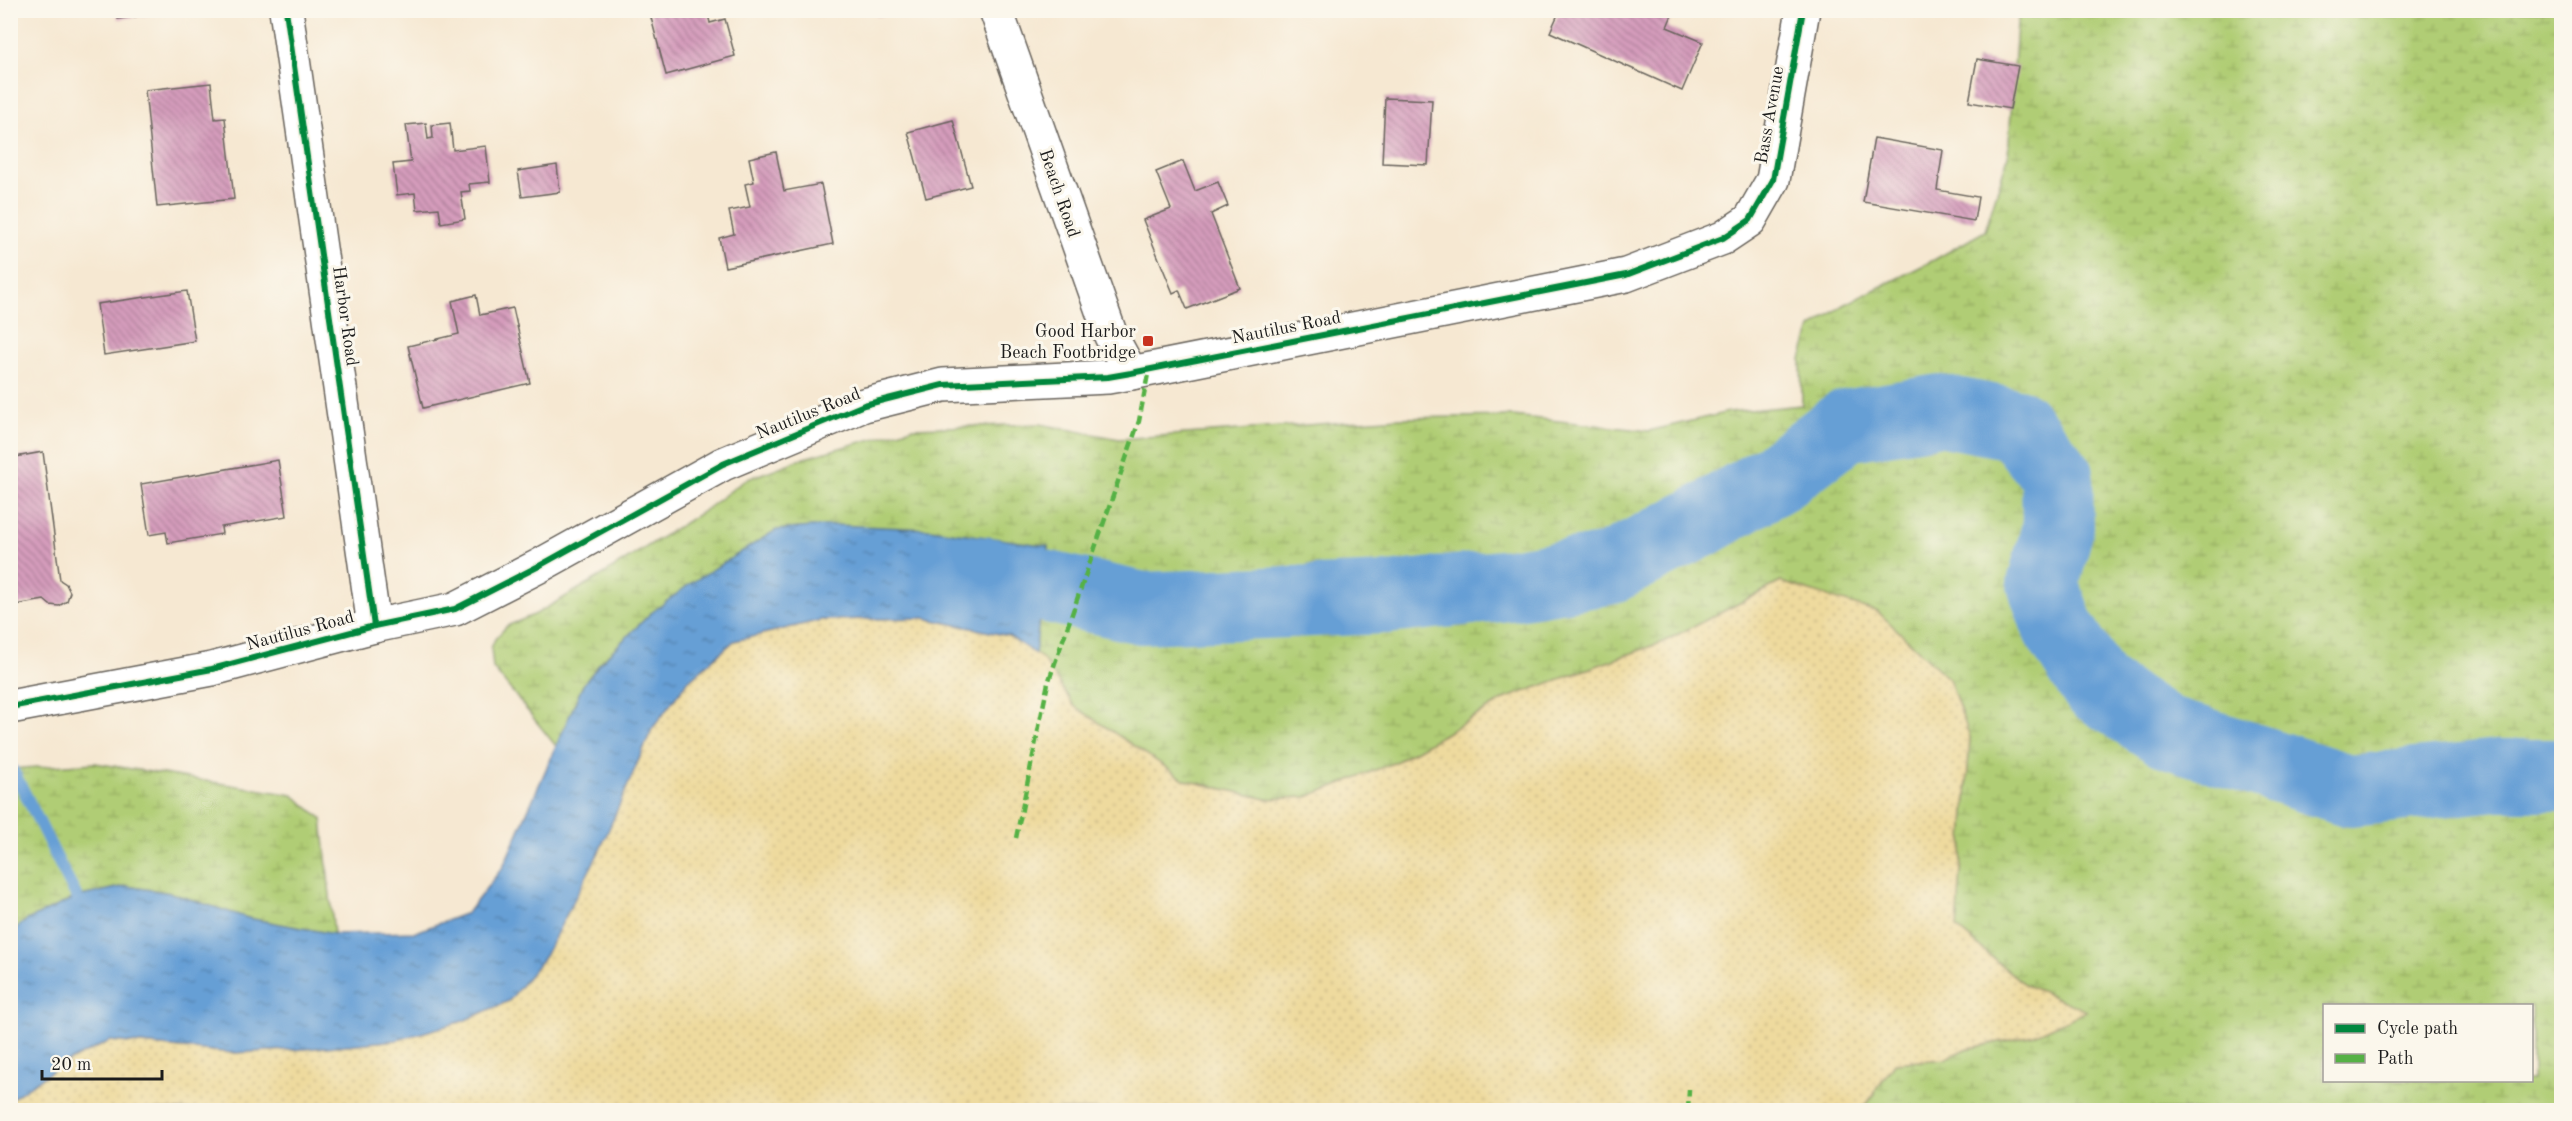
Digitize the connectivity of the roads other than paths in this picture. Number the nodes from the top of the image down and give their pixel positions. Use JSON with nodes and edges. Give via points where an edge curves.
{"nodes":[{"id":1,"x":286,"y":10,"type":"edge"},
{"id":2,"x":996,"y":10,"type":"edge"},
{"id":3,"x":1803,"y":10,"type":"edge"},
{"id":4,"x":1750,"y":220,"type":"joint"},
{"id":5,"x":1131,"y":373,"type":"junction"},
{"id":6,"x":374,"y":626,"type":"junction"},
{"id":7,"x":10,"y":707,"type":"edge"}],
"edges":[{"from":1,"to":6,"type":"street","name":"Harbor Road"},
{"from":2,"to":5,"type":"street","name":"Beach Road","via":[[1110,336]]},
{"from":3,"to":4,"type":"street","name":"Bass Avenue","via":[[1773,180]]},
{"from":4,"to":5,"type":"street","name":"Nautilus Road","via":[[1723,238],[1626,275]]},
{"from":5,"to":6,"type":"street","name":"Nautilus Road","via":[[943,385],[864,405],[723,464],[455,609]]},
{"from":6,"to":7,"type":"street","name":"Nautilus Road","via":[[212,669]]}]}
